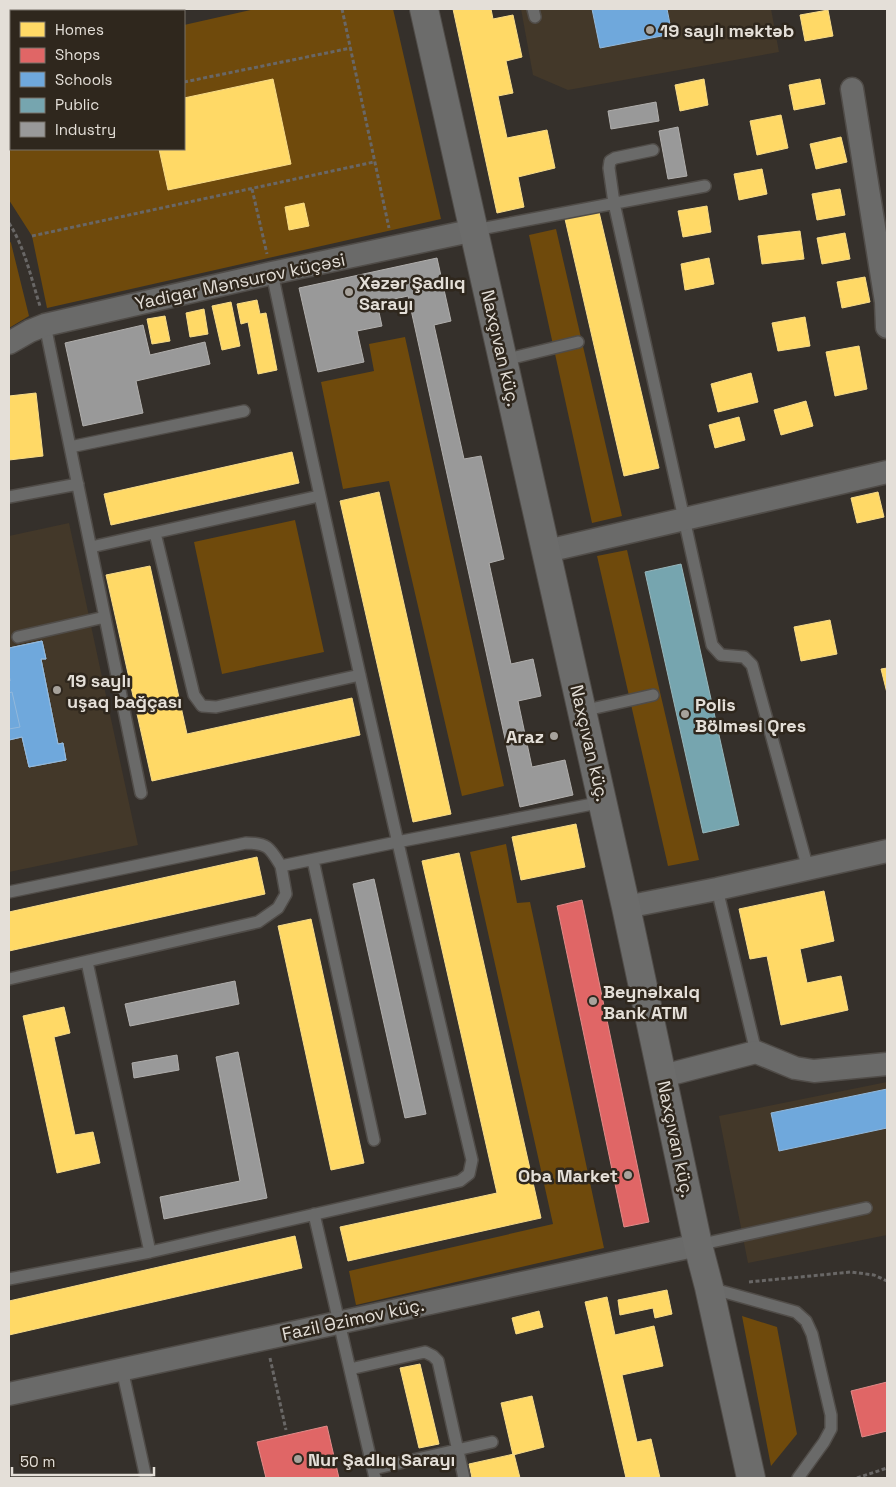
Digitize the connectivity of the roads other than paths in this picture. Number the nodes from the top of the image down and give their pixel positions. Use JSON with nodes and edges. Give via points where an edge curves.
{"nodes":[{"id":1,"x":424,"y":9,"type":"edge"},
{"id":2,"x":852,"y":89,"type":"dead end"},
{"id":3,"x":653,"y":150,"type":"dead end"},
{"id":4,"x":705,"y":186,"type":"dead end"},
{"id":5,"x":614,"y":203,"type":"junction"},
{"id":6,"x":475,"y":230,"type":"junction"},
{"id":7,"x":272,"y":274,"type":"junction"},
{"id":8,"x":45,"y":325,"type":"junction"},
{"id":9,"x":887,"y":327,"type":"edge"},
{"id":10,"x":578,"y":342,"type":"dead end"},
{"id":11,"x":9,"y":343,"type":"edge"},
{"id":12,"x":504,"y":360,"type":"junction"},
{"id":13,"x":244,"y":411,"type":"dead end"},
{"id":14,"x":70,"y":447,"type":"junction"},
{"id":15,"x":887,"y":472,"type":"edge"},
{"id":16,"x":78,"y":484,"type":"junction"},
{"id":17,"x":319,"y":496,"type":"junction"},
{"id":18,"x":9,"y":497,"type":"edge"},
{"id":19,"x":684,"y":520,"type":"junction"},
{"id":20,"x":155,"y":533,"type":"junction"},
{"id":21,"x":91,"y":547,"type":"junction"},
{"id":22,"x":547,"y":551,"type":"junction"},
{"id":23,"x":105,"y":617,"type":"junction"},
{"id":24,"x":18,"y":637,"type":"dead end"},
{"id":25,"x":360,"y":675,"type":"junction"},
{"id":26,"x":654,"y":695,"type":"dead end"},
{"id":27,"x":582,"y":711,"type":"junction"},
{"id":28,"x":141,"y":793,"type":"dead end"},
{"id":29,"x":603,"y":802,"type":"junction"},
{"id":30,"x":397,"y":842,"type":"junction"},
{"id":31,"x":887,"y":851,"type":"edge"},
{"id":32,"x":313,"y":860,"type":"junction"},
{"id":33,"x":281,"y":866,"type":"junction"},
{"id":34,"x":808,"y":869,"type":"junction"},
{"id":35,"x":717,"y":889,"type":"junction"},
{"id":36,"x":9,"y":892,"type":"edge"},
{"id":37,"x":626,"y":907,"type":"junction"},
{"id":38,"x":87,"y":962,"type":"junction"},
{"id":39,"x":9,"y":978,"type":"edge"},
{"id":40,"x":756,"y":1052,"type":"junction"},
{"id":41,"x":887,"y":1064,"type":"edge"},
{"id":42,"x":663,"y":1076,"type":"junction"},
{"id":43,"x":374,"y":1140,"type":"dead end"},
{"id":44,"x":866,"y":1208,"type":"dead end"},
{"id":45,"x":314,"y":1214,"type":"junction"},
{"id":46,"x":698,"y":1245,"type":"junction"},
{"id":47,"x":150,"y":1252,"type":"junction"},
{"id":48,"x":9,"y":1280,"type":"edge"},
{"id":49,"x":709,"y":1288,"type":"junction"},
{"id":50,"x":340,"y":1322,"type":"junction"},
{"id":51,"x":122,"y":1369,"type":"junction"},
{"id":52,"x":350,"y":1369,"type":"junction"},
{"id":53,"x":9,"y":1394,"type":"edge"},
{"id":54,"x":492,"y":1442,"type":"dead end"},
{"id":55,"x":457,"y":1450,"type":"junction"},
{"id":56,"x":374,"y":1474,"type":"edge"},
{"id":57,"x":146,"y":1478,"type":"edge"},
{"id":58,"x":464,"y":1478,"type":"edge"},
{"id":59,"x":751,"y":1478,"type":"edge"},
{"id":60,"x":798,"y":1478,"type":"edge"}],
"edges":[{"from":1,"to":6,"type":"street","name":"Naxçıvan küç."},
{"from":2,"to":9,"type":"street","via":[[886,302]]},
{"from":3,"to":5,"type":"lane","via":[[610,161]]},
{"from":4,"to":5,"type":"lane"},
{"from":5,"to":6,"type":"lane"},
{"from":5,"to":19,"type":"lane"},
{"from":6,"to":7,"type":"street","name":"Yadigar Mənsurov küçəsi"},
{"from":6,"to":12,"type":"street","name":"Naxçıvan küç."},
{"from":7,"to":8,"type":"street","name":"Yadigar Mənsurov küçəsi"},
{"from":7,"to":17,"type":"lane"},
{"from":8,"to":11,"type":"street","name":"Yadigar Mənsurov küçəsi"},
{"from":8,"to":14,"type":"lane"},
{"from":10,"to":12,"type":"lane"},
{"from":12,"to":22,"type":"street","name":"Naxçıvan küç."},
{"from":13,"to":14,"type":"lane"},
{"from":14,"to":16,"type":"lane"},
{"from":15,"to":19,"type":"street"},
{"from":16,"to":18,"type":"lane"},
{"from":16,"to":21,"type":"lane"},
{"from":17,"to":20,"type":"lane"},
{"from":17,"to":25,"type":"lane"},
{"from":19,"to":22,"type":"street"},
{"from":19,"to":34,"type":"lane","via":[[712,645],[721,655],[744,658],[752,665]]},
{"from":20,"to":21,"type":"lane"},
{"from":20,"to":25,"type":"lane","via":[[194,695],[202,706],[216,707]]},
{"from":21,"to":23,"type":"lane"},
{"from":22,"to":27,"type":"street","name":"Naxçıvan küç."},
{"from":23,"to":24,"type":"lane"},
{"from":23,"to":28,"type":"lane"},
{"from":25,"to":30,"type":"lane"},
{"from":26,"to":27,"type":"lane"},
{"from":27,"to":29,"type":"street","name":"Naxçıvan küç."},
{"from":29,"to":30,"type":"lane"},
{"from":29,"to":37,"type":"street","name":"Naxçıvan küç."},
{"from":30,"to":32,"type":"lane"},
{"from":30,"to":45,"type":"lane","via":[[472,1160],[469,1174],[460,1181]]},
{"from":31,"to":34,"type":"street"},
{"from":32,"to":33,"type":"lane"},
{"from":32,"to":43,"type":"lane"},
{"from":33,"to":36,"type":"lane","via":[[271,849],[259,843],[246,843]]},
{"from":33,"to":38,"type":"lane","via":[[286,894],[278,908],[258,922]]},
{"from":34,"to":35,"type":"street"},
{"from":35,"to":37,"type":"street"},
{"from":35,"to":40,"type":"lane"},
{"from":37,"to":42,"type":"street","name":"Naxçıvan küç."},
{"from":38,"to":39,"type":"lane"},
{"from":38,"to":47,"type":"lane"},
{"from":40,"to":41,"type":"street","via":[[795,1068],[814,1071]]},
{"from":40,"to":42,"type":"street"},
{"from":42,"to":46,"type":"street","name":"Naxçıvan küç."},
{"from":44,"to":46,"type":"lane"},
{"from":45,"to":47,"type":"lane"},
{"from":45,"to":50,"type":"lane"},
{"from":46,"to":49,"type":"street","name":"Naxçıvan küç."},
{"from":46,"to":50,"type":"street","name":"Fazil Əzimov küç."},
{"from":47,"to":48,"type":"lane"},
{"from":49,"to":59,"type":"street","name":"Naxçıvan küç."},
{"from":49,"to":60,"type":"lane","via":[[796,1312],[806,1321],[831,1415],[831,1429]]},
{"from":50,"to":51,"type":"street","name":"Fazil Əzimov küç."},
{"from":50,"to":52,"type":"lane"},
{"from":51,"to":53,"type":"street","name":"Fazil Əzimov küç."},
{"from":51,"to":57,"type":"lane"},
{"from":52,"to":55,"type":"lane","via":[[425,1352],[434,1356],[438,1361]]},
{"from":52,"to":56,"type":"lane"},
{"from":54,"to":55,"type":"lane"},
{"from":55,"to":56,"type":"lane"},
{"from":55,"to":58,"type":"lane"}]}
